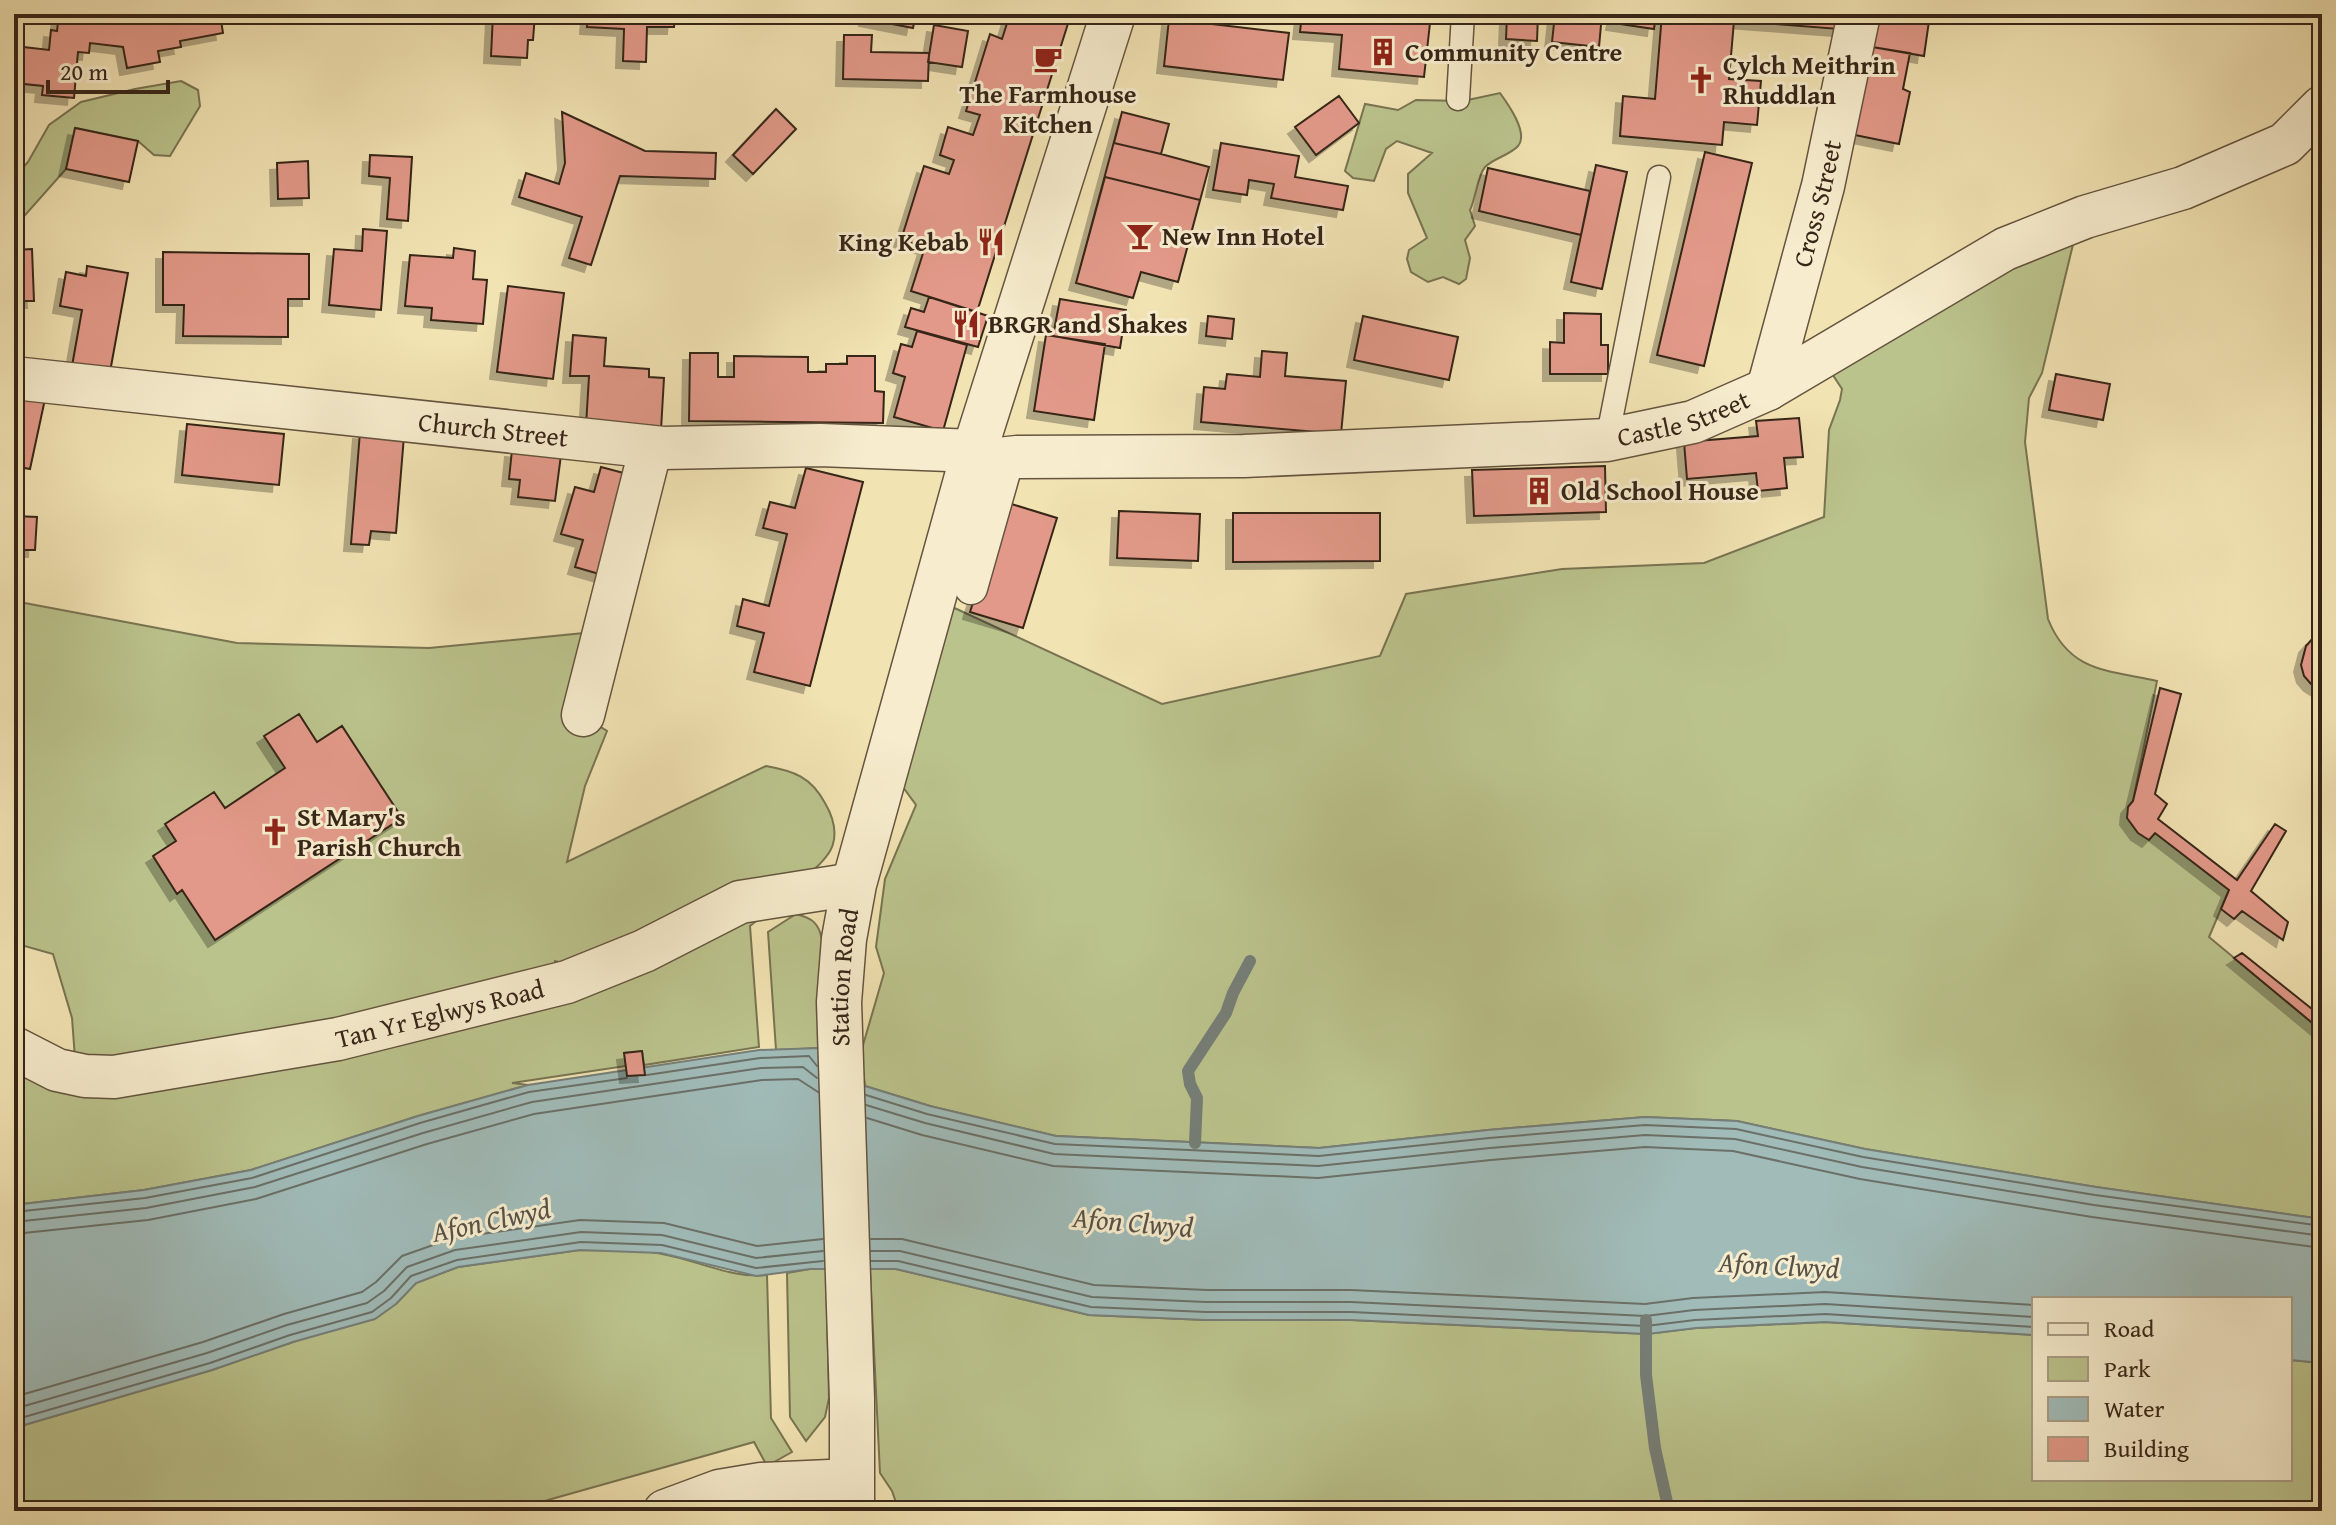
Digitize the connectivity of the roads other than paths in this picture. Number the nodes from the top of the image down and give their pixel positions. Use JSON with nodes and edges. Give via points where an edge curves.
{"nodes":[{"id":1,"x":1113,"y":14,"type":"edge"},
{"id":2,"x":1463,"y":14,"type":"edge"},
{"id":3,"x":1859,"y":14,"type":"edge"},
{"id":4,"x":1458,"y":99,"type":"dead end"},
{"id":5,"x":2322,"y":107,"type":"edge"},
{"id":6,"x":2303,"y":151,"type":"edge"},
{"id":7,"x":1659,"y":177,"type":"dead end"},
{"id":8,"x":14,"y":378,"type":"edge"},
{"id":9,"x":1768,"y":389,"type":"junction"},
{"id":10,"x":1607,"y":440,"type":"junction"},
{"id":11,"x":651,"y":447,"type":"junction"},
{"id":12,"x":985,"y":457,"type":"junction"},
{"id":13,"x":971,"y":588,"type":"dead end"},
{"id":14,"x":583,"y":715,"type":"dead end"},
{"id":15,"x":854,"y":884,"type":"junction"},
{"id":16,"x":14,"y":1048,"type":"edge"},
{"id":17,"x":852,"y":1496,"type":"edge"},
{"id":18,"x":665,"y":1511,"type":"edge"}],
"edges":[{"from":1,"to":12,"type":"street","name":"Station Road"},
{"from":2,"to":4,"type":"lane"},
{"from":3,"to":9,"type":"street","name":"Cross Street","via":[[1823,186]]},
{"from":5,"to":6,"type":"street","name":"Castle Street"},
{"from":6,"to":9,"type":"street","name":"Castle Street","via":[[2085,217],[2005,249]]},
{"from":7,"to":10,"type":"lane"},
{"from":8,"to":11,"type":"street","name":"Church Street"},
{"from":9,"to":10,"type":"street","name":"Castle Street","via":[[1693,422]]},
{"from":10,"to":12,"type":"street","name":"Castle Street","via":[[1244,456]]},
{"from":11,"to":12,"type":"street","name":"Church Street","via":[[820,445]]},
{"from":11,"to":14,"type":"street"},
{"from":12,"to":13,"type":"street"},
{"from":12,"to":15,"type":"street","name":"Station Road"},
{"from":15,"to":16,"type":"street","name":"Tan Yr Eglwys Road","via":[[740,902],[644,951],[567,982],[338,1039],[114,1077],[57,1070]]},
{"from":15,"to":17,"type":"street","name":"Station Road","via":[[839,1002]]},
{"from":17,"to":18,"type":"street","via":[[761,1484],[719,1491]]}]}
